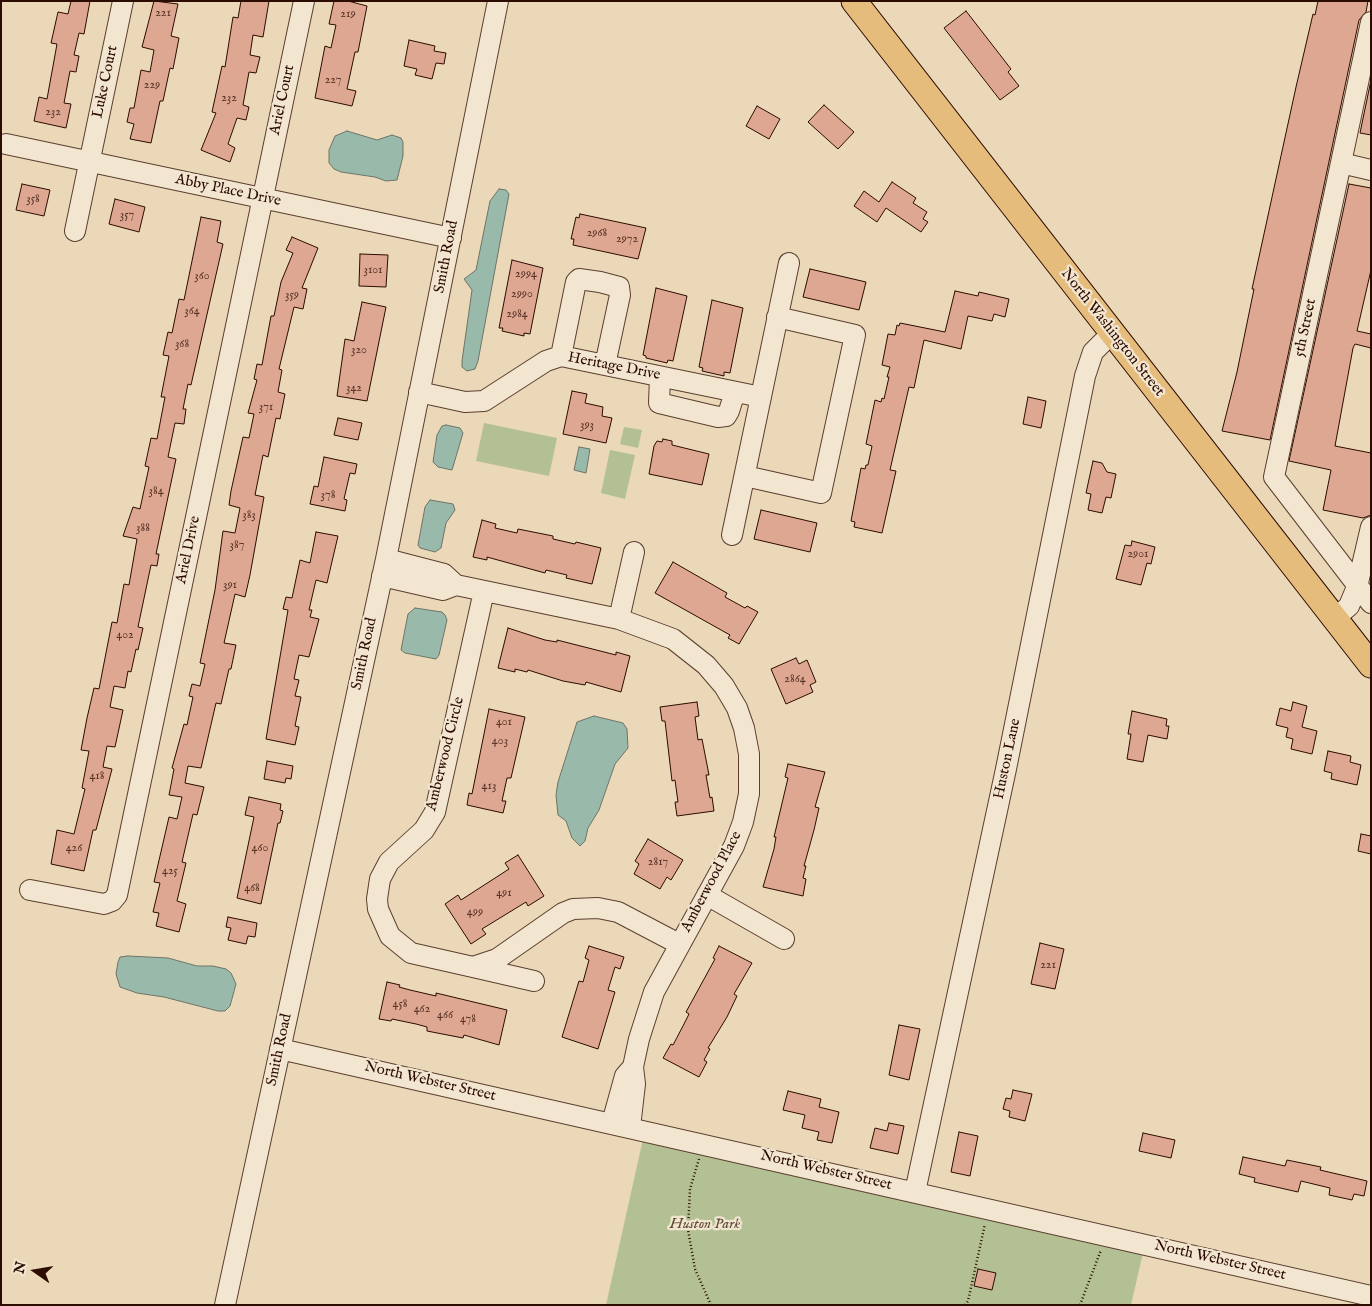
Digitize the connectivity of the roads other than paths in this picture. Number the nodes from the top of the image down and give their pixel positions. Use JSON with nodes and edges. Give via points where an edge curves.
{"nodes":[{"id":1,"x":123,"y":1,"type":"edge"},
{"id":2,"x":304,"y":1,"type":"edge"},
{"id":3,"x":498,"y":1,"type":"edge"},
{"id":4,"x":854,"y":1,"type":"edge"},
{"id":5,"x":1371,"y":22,"type":"edge"},
{"id":6,"x":6,"y":144,"type":"dead end"},
{"id":7,"x":89,"y":162,"type":"junction"},
{"id":8,"x":1341,"y":163,"type":"junction"},
{"id":9,"x":1371,"y":170,"type":"edge"},
{"id":10,"x":262,"y":198,"type":"junction"},
{"id":11,"x":75,"y":231,"type":"dead end"},
{"id":12,"x":451,"y":238,"type":"junction"},
{"id":13,"x":789,"y":263,"type":"dead end"},
{"id":14,"x":777,"y":317,"type":"junction"},
{"id":15,"x":1112,"y":333,"type":"junction"},
{"id":16,"x":561,"y":356,"type":"junction"},
{"id":17,"x":605,"y":366,"type":"junction"},
{"id":18,"x":660,"y":376,"type":"junction"},
{"id":19,"x":420,"y":392,"type":"junction"},
{"id":20,"x":735,"y":392,"type":"junction"},
{"id":21,"x":761,"y":396,"type":"junction"},
{"id":22,"x":744,"y":476,"type":"junction"},
{"id":23,"x":1371,"y":527,"type":"edge"},
{"id":24,"x":732,"y":535,"type":"dead end"},
{"id":25,"x":634,"y":552,"type":"dead end"},
{"id":26,"x":384,"y":567,"type":"junction"},
{"id":27,"x":1358,"y":587,"type":"junction"},
{"id":28,"x":484,"y":591,"type":"junction"},
{"id":29,"x":1371,"y":603,"type":"edge"},
{"id":30,"x":619,"y":619,"type":"junction"},
{"id":31,"x":1334,"y":619,"type":"junction"},
{"id":32,"x":1371,"y":665,"type":"edge"},
{"id":33,"x":30,"y":890,"type":"dead end"},
{"id":34,"x":706,"y":895,"type":"junction"},
{"id":35,"x":784,"y":939,"type":"dead end"},
{"id":36,"x":679,"y":944,"type":"junction"},
{"id":37,"x":473,"y":967,"type":"junction"},
{"id":38,"x":534,"y":981,"type":"dead end"},
{"id":39,"x":280,"y":1049,"type":"junction"},
{"id":40,"x":621,"y":1125,"type":"junction"},
{"id":41,"x":915,"y":1192,"type":"junction"},
{"id":42,"x":1371,"y":1296,"type":"edge"},
{"id":43,"x":225,"y":1305,"type":"edge"}],
"edges":[{"from":1,"to":7,"type":"street","name":"Luke Court"},
{"from":2,"to":10,"type":"street","name":"Ariel Court"},
{"from":3,"to":12,"type":"street","name":"Smith Road"},
{"from":4,"to":15,"type":"main road","name":"North Washington Street"},
{"from":5,"to":8,"type":"street","name":"5th Street"},
{"from":6,"to":7,"type":"street","name":"Abby Place Drive"},
{"from":7,"to":10,"type":"street","name":"Abby Place Drive"},
{"from":7,"to":11,"type":"street","name":"Luke Court"},
{"from":8,"to":9,"type":"street"},
{"from":8,"to":27,"type":"street","name":"5th Street","via":[[1274,477]]},
{"from":10,"to":12,"type":"street","name":"Abby Place Drive"},
{"from":10,"to":33,"type":"street","name":"Ariel Drive","via":[[117,895],[104,904]]},
{"from":12,"to":19,"type":"street","name":"Smith Road"},
{"from":13,"to":14,"type":"street"},
{"from":14,"to":21,"type":"street"},
{"from":14,"to":22,"type":"street","via":[[855,335],[853,345],[821,493]]},
{"from":15,"to":31,"type":"main road","name":"North Washington Street"},
{"from":15,"to":41,"type":"street","name":"Huston Lane","via":[[1093,352],[1085,376],[1006,769]]},
{"from":16,"to":17,"type":"street","name":"Heritage Drive"},
{"from":16,"to":17,"type":"street","via":[[576,282],[579,279],[600,282],[619,287],[620,295]]},
{"from":16,"to":19,"type":"street","name":"Heritage Drive","via":[[546,361],[484,401],[465,402]]},
{"from":17,"to":18,"type":"street","name":"Heritage Drive"},
{"from":18,"to":20,"type":"street","name":"Heritage Drive"},
{"from":18,"to":20,"type":"street","via":[[659,403],[718,417],[726,416],[730,411]]},
{"from":19,"to":26,"type":"street","name":"Smith Road"},
{"from":20,"to":21,"type":"street","name":"Heritage Drive"},
{"from":21,"to":22,"type":"street"},
{"from":22,"to":24,"type":"street"},
{"from":23,"to":27,"type":"street"},
{"from":25,"to":30,"type":"street"},
{"from":26,"to":28,"type":"street","name":"Amberwood Place","via":[[444,574],[456,585]]},
{"from":26,"to":39,"type":"street","name":"Smith Road"},
{"from":27,"to":29,"type":"street","name":"5th Street"},
{"from":27,"to":31,"type":"street","via":[[1349,606]]},
{"from":28,"to":30,"type":"street","name":"Amberwood Place"},
{"from":28,"to":37,"type":"street","name":"Amberwood Circle","via":[[435,812],[424,830],[389,862],[380,880],[377,899],[390,936],[401,947],[411,953]]},
{"from":30,"to":34,"type":"street","name":"Amberwood Place","via":[[673,640],[706,665],[724,686],[744,728],[749,794],[743,822],[734,846]]},
{"from":31,"to":32,"type":"main road","name":"North Washington Street"},
{"from":34,"to":35,"type":"street"},
{"from":34,"to":36,"type":"street","name":"Amberwood Place"},
{"from":36,"to":37,"type":"street","via":[[618,912],[598,908],[572,910],[497,959]]},
{"from":36,"to":40,"type":"street","name":"Amberwood Place","via":[[654,992],[633,1067],[635,1084]]},
{"from":37,"to":38,"type":"street","name":"Amberwood Circle"},
{"from":39,"to":40,"type":"street","name":"North Webster Street"},
{"from":39,"to":43,"type":"street","name":"Smith Road"},
{"from":40,"to":41,"type":"street","name":"North Webster Street"},
{"from":41,"to":42,"type":"street","name":"North Webster Street"}]}
